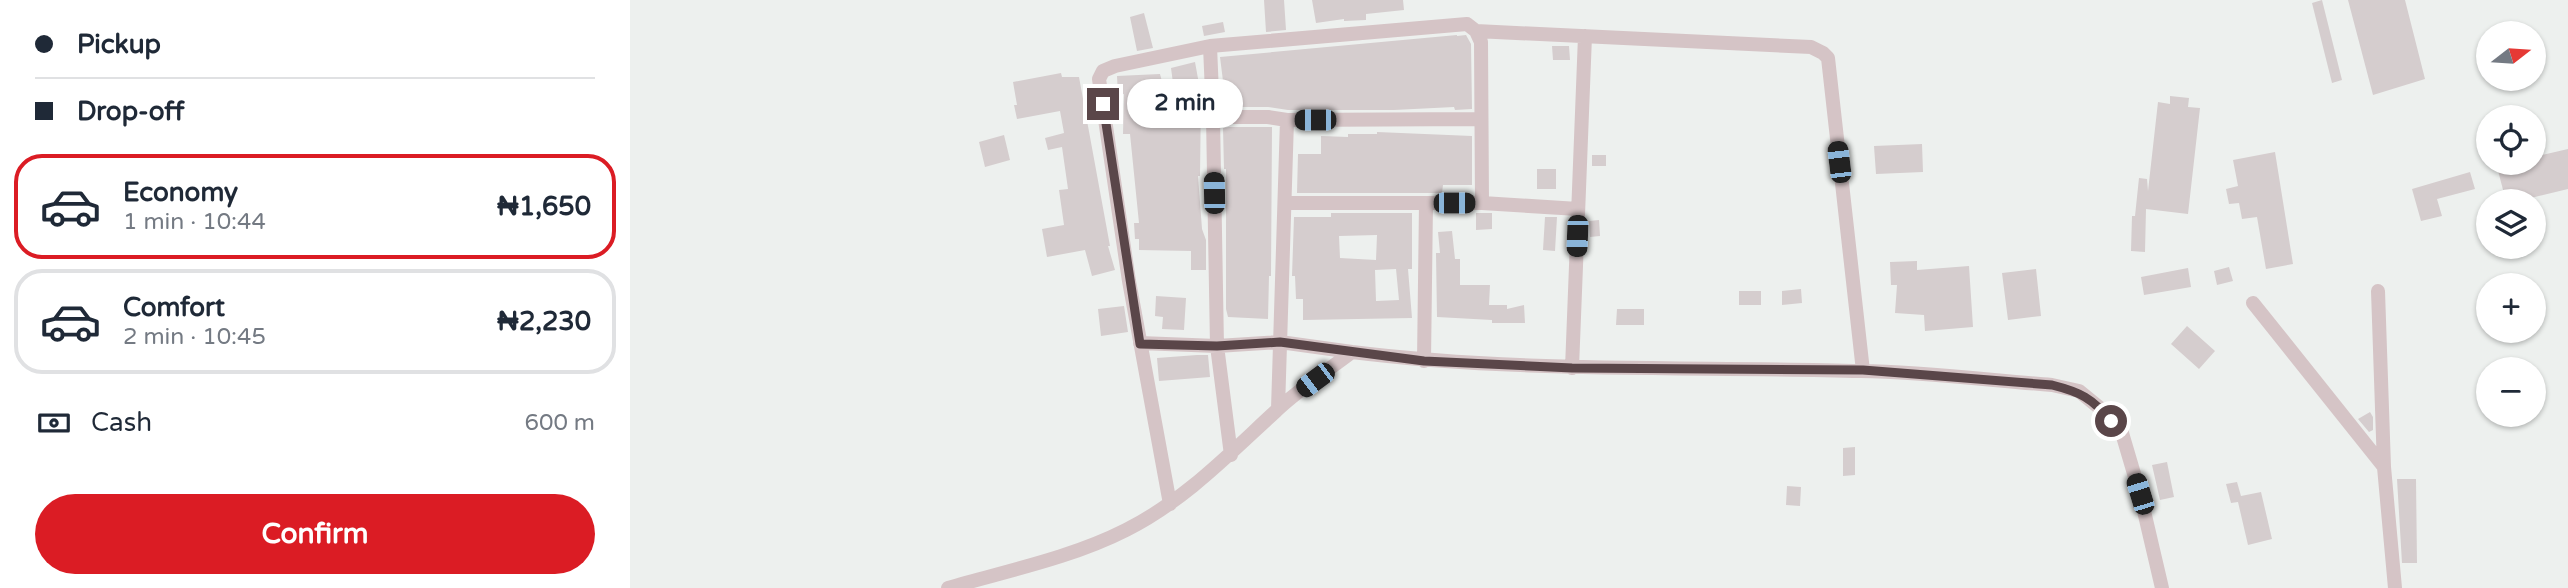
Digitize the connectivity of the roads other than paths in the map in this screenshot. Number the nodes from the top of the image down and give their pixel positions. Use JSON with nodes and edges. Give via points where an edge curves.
{"nodes":[{"id":1,"x":1476,"y":31,"type":"junction"},
{"id":2,"x":1586,"y":36,"type":"junction"},
{"id":3,"x":1210,"y":46,"type":"junction"},
{"id":4,"x":1213,"y":117,"type":"junction"},
{"id":5,"x":1481,"y":118,"type":"junction"},
{"id":6,"x":1287,"y":120,"type":"junction"},
{"id":7,"x":1426,"y":203,"type":"junction"},
{"id":8,"x":1482,"y":203,"type":"junction"},
{"id":9,"x":1286,"y":204,"type":"junction"},
{"id":10,"x":1578,"y":209,"type":"junction"},
{"id":11,"x":2378,"y":291,"type":"dead end"},
{"id":12,"x":2253,"y":303,"type":"dead end"},
{"id":13,"x":1280,"y":342,"type":"junction"},
{"id":14,"x":1140,"y":344,"type":"junction"},
{"id":15,"x":1217,"y":346,"type":"junction"},
{"id":16,"x":1352,"y":352,"type":"junction"},
{"id":17,"x":1424,"y":361,"type":"junction"},
{"id":18,"x":1572,"y":368,"type":"junction"},
{"id":19,"x":1863,"y":370,"type":"junction"},
{"id":20,"x":1278,"y":409,"type":"junction"},
{"id":21,"x":1231,"y":455,"type":"junction"},
{"id":22,"x":2384,"y":467,"type":"junction"},
{"id":23,"x":1170,"y":504,"type":"junction"},
{"id":24,"x":948,"y":588,"type":"edge"},
{"id":25,"x":2162,"y":588,"type":"edge"},
{"id":26,"x":2395,"y":588,"type":"edge"}],
"edges":[{"from":1,"to":2,"type":"street"},
{"from":1,"to":3,"type":"street","via":[[1467,24]]},
{"from":1,"to":5,"type":"street","via":[[1482,42]]},
{"from":2,"to":10,"type":"street"},
{"from":2,"to":19,"type":"street","via":[[1811,47],[1828,58]]},
{"from":3,"to":4,"type":"street"},
{"from":3,"to":14,"type":"street","via":[[1115,66],[1103,71],[1099,79]]},
{"from":4,"to":6,"type":"street"},
{"from":4,"to":15,"type":"street"},
{"from":5,"to":6,"type":"street"},
{"from":5,"to":8,"type":"street"},
{"from":6,"to":9,"type":"street"},
{"from":7,"to":8,"type":"street"},
{"from":7,"to":9,"type":"street"},
{"from":7,"to":17,"type":"street"},
{"from":8,"to":10,"type":"street"},
{"from":9,"to":13,"type":"street"},
{"from":10,"to":18,"type":"street"},
{"from":11,"to":22,"type":"street"},
{"from":12,"to":22,"type":"street"},
{"from":13,"to":15,"type":"street"},
{"from":13,"to":16,"type":"street"},
{"from":13,"to":20,"type":"street"},
{"from":14,"to":15,"type":"street"},
{"from":14,"to":23,"type":"street"},
{"from":15,"to":21,"type":"street"},
{"from":16,"to":17,"type":"street"},
{"from":16,"to":20,"type":"street"},
{"from":17,"to":18,"type":"street"},
{"from":18,"to":19,"type":"street"},
{"from":19,"to":25,"type":"street","via":[[2079,391],[2122,433]]},
{"from":20,"to":21,"type":"street"},
{"from":21,"to":23,"type":"street"},
{"from":22,"to":26,"type":"street"},
{"from":23,"to":24,"type":"street","via":[[1125,531],[1076,550]]}]}
